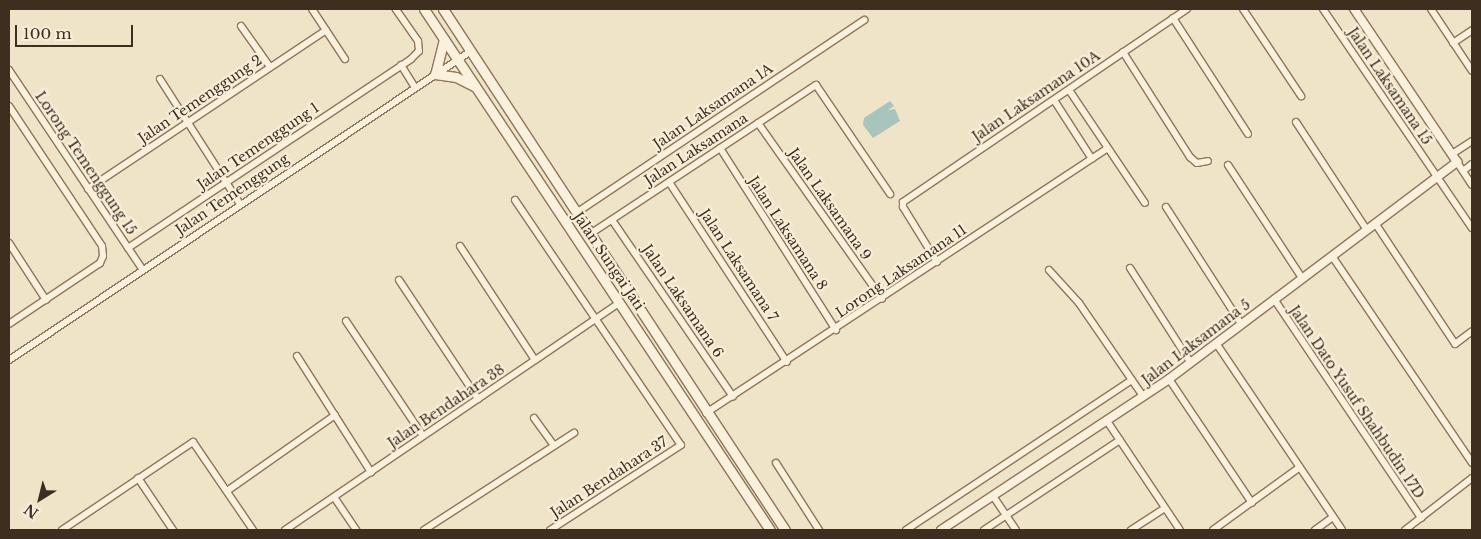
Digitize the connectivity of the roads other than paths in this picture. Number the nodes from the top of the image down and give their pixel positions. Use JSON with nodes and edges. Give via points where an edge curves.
{"nodes":[{"id":1,"x":312,"y":9,"type":"edge"},
{"id":2,"x":396,"y":9,"type":"edge"},
{"id":3,"x":424,"y":9,"type":"edge"},
{"id":4,"x":443,"y":9,"type":"edge"},
{"id":5,"x":1187,"y":9,"type":"edge"},
{"id":6,"x":1243,"y":9,"type":"edge"},
{"id":7,"x":1323,"y":9,"type":"edge"},
{"id":8,"x":1354,"y":9,"type":"edge"},
{"id":9,"x":1431,"y":9,"type":"edge"},
{"id":10,"x":1173,"y":18,"type":"junction"},
{"id":11,"x":864,"y":20,"type":"dead end"},
{"id":12,"x":242,"y":26,"type":"dead end"},
{"id":13,"x":326,"y":30,"type":"junction"},
{"id":14,"x":1472,"y":30,"type":"edge"},
{"id":15,"x":444,"y":39,"type":"junction"},
{"id":16,"x":1453,"y":42,"type":"junction"},
{"id":17,"x":471,"y":50,"type":"junction"},
{"id":18,"x":1123,"y":52,"type":"junction"},
{"id":19,"x":345,"y":59,"type":"dead end"},
{"id":20,"x":457,"y":59,"type":"junction"},
{"id":21,"x":270,"y":67,"type":"junction"},
{"id":22,"x":403,"y":69,"type":"junction"},
{"id":23,"x":9,"y":70,"type":"edge"},
{"id":24,"x":1472,"y":71,"type":"edge"},
{"id":25,"x":435,"y":74,"type":"junction"},
{"id":26,"x":160,"y":79,"type":"dead end"},
{"id":27,"x":415,"y":87,"type":"junction"},
{"id":28,"x":476,"y":88,"type":"junction"},
{"id":29,"x":1069,"y":90,"type":"junction"},
{"id":30,"x":1301,"y":96,"type":"dead end"},
{"id":31,"x":1054,"y":100,"type":"junction"},
{"id":32,"x":9,"y":106,"type":"edge"},
{"id":33,"x":188,"y":122,"type":"junction"},
{"id":34,"x":1296,"y":122,"type":"dead end"},
{"id":35,"x":758,"y":123,"type":"junction"},
{"id":36,"x":1248,"y":134,"type":"dead end"},
{"id":37,"x":1472,"y":141,"type":"edge"},
{"id":38,"x":720,"y":148,"type":"junction"},
{"id":39,"x":1108,"y":148,"type":"junction"},
{"id":40,"x":1452,"y":154,"type":"junction"},
{"id":41,"x":1092,"y":159,"type":"junction"},
{"id":42,"x":1208,"y":161,"type":"dead end"},
{"id":43,"x":1457,"y":162,"type":"junction"},
{"id":44,"x":1472,"y":164,"type":"edge"},
{"id":45,"x":1228,"y":165,"type":"dead end"},
{"id":46,"x":1463,"y":171,"type":"junction"},
{"id":47,"x":1438,"y":176,"type":"junction"},
{"id":48,"x":226,"y":182,"type":"junction"},
{"id":49,"x":669,"y":182,"type":"junction"},
{"id":50,"x":1472,"y":185,"type":"edge"},
{"id":51,"x":88,"y":189,"type":"junction"},
{"id":52,"x":890,"y":194,"type":"dead end"},
{"id":53,"x":515,"y":200,"type":"dead end"},
{"id":54,"x":1145,"y":203,"type":"dead end"},
{"id":55,"x":240,"y":204,"type":"junction"},
{"id":56,"x":1166,"y":207,"type":"dead end"},
{"id":57,"x":576,"y":213,"type":"junction"},
{"id":58,"x":612,"y":220,"type":"junction"},
{"id":59,"x":1375,"y":223,"type":"junction"},
{"id":60,"x":1472,"y":228,"type":"edge"},
{"id":61,"x":1367,"y":230,"type":"junction"},
{"id":62,"x":590,"y":234,"type":"junction"},
{"id":63,"x":9,"y":243,"type":"edge"},
{"id":64,"x":460,"y":246,"type":"dead end"},
{"id":65,"x":128,"y":248,"type":"junction"},
{"id":66,"x":1332,"y":256,"type":"junction"},
{"id":67,"x":937,"y":262,"type":"junction"},
{"id":68,"x":1130,"y":268,"type":"dead end"},
{"id":69,"x":142,"y":269,"type":"junction"},
{"id":70,"x":1049,"y":270,"type":"dead end"},
{"id":71,"x":1302,"y":278,"type":"junction"},
{"id":72,"x":399,"y":280,"type":"dead end"},
{"id":73,"x":882,"y":299,"type":"junction"},
{"id":74,"x":46,"y":300,"type":"junction"},
{"id":75,"x":1274,"y":300,"type":"junction"},
{"id":76,"x":620,"y":302,"type":"junction"},
{"id":77,"x":595,"y":319,"type":"junction"},
{"id":78,"x":346,"y":322,"type":"dead end"},
{"id":79,"x":9,"y":324,"type":"edge"},
{"id":80,"x":1241,"y":324,"type":"junction"},
{"id":81,"x":836,"y":330,"type":"junction"},
{"id":82,"x":1472,"y":332,"type":"edge"},
{"id":83,"x":1216,"y":343,"type":"junction"},
{"id":84,"x":297,"y":356,"type":"dead end"},
{"id":85,"x":9,"y":360,"type":"edge"},
{"id":86,"x":534,"y":360,"type":"junction"},
{"id":87,"x":787,"y":362,"type":"junction"},
{"id":88,"x":1190,"y":362,"type":"junction"},
{"id":89,"x":1169,"y":379,"type":"junction"},
{"id":90,"x":1132,"y":380,"type":"junction"},
{"id":91,"x":1143,"y":396,"type":"junction"},
{"id":92,"x":733,"y":397,"type":"junction"},
{"id":93,"x":478,"y":399,"type":"junction"},
{"id":94,"x":706,"y":413,"type":"junction"},
{"id":95,"x":335,"y":416,"type":"junction"},
{"id":96,"x":534,"y":418,"type":"dead end"},
{"id":97,"x":1107,"y":421,"type":"junction"},
{"id":98,"x":574,"y":432,"type":"dead end"},
{"id":99,"x":423,"y":436,"type":"junction"},
{"id":100,"x":1120,"y":440,"type":"junction"},
{"id":101,"x":554,"y":446,"type":"junction"},
{"id":102,"x":776,"y":463,"type":"dead end"},
{"id":103,"x":1472,"y":463,"type":"edge"},
{"id":104,"x":1300,"y":467,"type":"junction"},
{"id":105,"x":371,"y":472,"type":"junction"},
{"id":106,"x":138,"y":478,"type":"junction"},
{"id":107,"x":1472,"y":478,"type":"edge"},
{"id":108,"x":227,"y":491,"type":"junction"},
{"id":109,"x":993,"y":496,"type":"junction"},
{"id":110,"x":334,"y":497,"type":"junction"},
{"id":111,"x":1252,"y":503,"type":"junction"},
{"id":112,"x":1165,"y":508,"type":"junction"},
{"id":113,"x":1006,"y":516,"type":"junction"},
{"id":114,"x":1333,"y":517,"type":"junction"},
{"id":115,"x":1421,"y":518,"type":"junction"},
{"id":116,"x":62,"y":530,"type":"edge"},
{"id":117,"x":172,"y":530,"type":"edge"},
{"id":118,"x":253,"y":530,"type":"edge"},
{"id":119,"x":286,"y":530,"type":"edge"},
{"id":120,"x":356,"y":530,"type":"edge"},
{"id":121,"x":424,"y":530,"type":"edge"},
{"id":122,"x":550,"y":530,"type":"edge"},
{"id":123,"x":770,"y":530,"type":"edge"},
{"id":124,"x":785,"y":530,"type":"edge"},
{"id":125,"x":819,"y":530,"type":"edge"},
{"id":126,"x":906,"y":530,"type":"edge"},
{"id":127,"x":941,"y":530,"type":"edge"},
{"id":128,"x":984,"y":530,"type":"edge"},
{"id":129,"x":1016,"y":530,"type":"edge"},
{"id":130,"x":1131,"y":530,"type":"edge"},
{"id":131,"x":1180,"y":530,"type":"edge"},
{"id":132,"x":1213,"y":530,"type":"edge"},
{"id":133,"x":1315,"y":530,"type":"edge"},
{"id":134,"x":1342,"y":530,"type":"edge"},
{"id":135,"x":1405,"y":530,"type":"edge"}],
"edges":[{"from":1,"to":13,"type":"street"},
{"from":2,"to":22,"type":"street","name":"Jalan Temenggung 1","via":[[418,41],[419,51]]},
{"from":3,"to":15,"type":"main road","name":"Jalan Sungai Jati"},
{"from":4,"to":17,"type":"main road","name":"Jalan Sungai Jati"},
{"from":5,"to":10,"type":"street","name":"Jalan Laksamana 10A"},
{"from":6,"to":30,"type":"street"},
{"from":7,"to":47,"type":"street","name":"Jalan Laksamana 15"},
{"from":8,"to":40,"type":"street"},
{"from":9,"to":16,"type":"street"},
{"from":10,"to":18,"type":"street","name":"Jalan Laksamana 10A"},
{"from":10,"to":36,"type":"street"},
{"from":11,"to":57,"type":"street","name":"Jalan Laksamana 1A"},
{"from":12,"to":21,"type":"street"},
{"from":13,"to":19,"type":"street"},
{"from":13,"to":21,"type":"street","name":"Jalan Temenggung 2"},
{"from":14,"to":16,"type":"street"},
{"from":15,"to":20,"type":"main road","name":"Jalan Sungai Jati"},
{"from":15,"to":25,"type":"main road"},
{"from":16,"to":24,"type":"street"},
{"from":17,"to":20,"type":"street","name":"Jalan Temenggung"},
{"from":17,"to":57,"type":"main road","name":"Jalan Sungai Jati"},
{"from":18,"to":29,"type":"street","name":"Jalan Laksamana 10A"},
{"from":18,"to":42,"type":"street","via":[[1184,149],[1197,163]]},
{"from":20,"to":25,"type":"street","name":"Jalan Temenggung"},
{"from":20,"to":28,"type":"main road","name":"Jalan Sungai Jati"},
{"from":21,"to":33,"type":"street","name":"Jalan Temenggung 2"},
{"from":22,"to":27,"type":"street"},
{"from":22,"to":48,"type":"street","name":"Jalan Temenggung 1"},
{"from":23,"to":51,"type":"street","name":"Lorong Temenggung 15"},
{"from":25,"to":27,"type":"street","name":"Jalan Temenggung"},
{"from":25,"to":28,"type":"main road","via":[[456,77]]},
{"from":26,"to":33,"type":"street"},
{"from":27,"to":55,"type":"street","name":"Jalan Temenggung"},
{"from":28,"to":76,"type":"main road","name":"Jalan Sungai Jati"},
{"from":29,"to":31,"type":"street","name":"Jalan Laksamana 10A"},
{"from":29,"to":39,"type":"street"},
{"from":31,"to":41,"type":"street"},
{"from":31,"to":67,"type":"street","name":"Jalan Laksamana 10A","via":[[903,202],[903,208]]},
{"from":32,"to":74,"type":"street","via":[[102,246],[100,263]]},
{"from":33,"to":48,"type":"street"},
{"from":33,"to":51,"type":"street","name":"Jalan Temenggung 2"},
{"from":34,"to":61,"type":"street"},
{"from":35,"to":38,"type":"street","name":"Jalan Laksamana"},
{"from":35,"to":52,"type":"street","name":"Jalan Laksamana","via":[[816,85]]},
{"from":35,"to":73,"type":"street","name":"Jalan Laksamana 9"},
{"from":37,"to":40,"type":"street"},
{"from":38,"to":49,"type":"street","name":"Jalan Laksamana"},
{"from":38,"to":81,"type":"street","name":"Jalan Laksamana 8"},
{"from":39,"to":41,"type":"street","name":"Lorong Laksamana 11"},
{"from":39,"to":54,"type":"street"},
{"from":40,"to":43,"type":"street"},
{"from":41,"to":67,"type":"street","name":"Lorong Laksamana 11"},
{"from":43,"to":46,"type":"street"},
{"from":43,"to":47,"type":"street","name":"Jalan Laksamana 5"},
{"from":44,"to":46,"type":"street"},
{"from":45,"to":71,"type":"street"},
{"from":46,"to":50,"type":"street"},
{"from":47,"to":59,"type":"street","name":"Jalan Laksamana 5"},
{"from":47,"to":60,"type":"street","name":"Jalan Laksamana 15"},
{"from":48,"to":55,"type":"street"},
{"from":48,"to":65,"type":"street","name":"Jalan Temenggung 1"},
{"from":49,"to":58,"type":"street","name":"Jalan Laksamana"},
{"from":49,"to":87,"type":"street","name":"Jalan Laksamana 7"},
{"from":51,"to":65,"type":"street","name":"Lorong Temenggung 15"},
{"from":53,"to":77,"type":"street"},
{"from":55,"to":69,"type":"street","name":"Jalan Temenggung"},
{"from":56,"to":80,"type":"street"},
{"from":57,"to":62,"type":"main road","name":"Jalan Sungai Jati"},
{"from":58,"to":62,"type":"street","name":"Jalan Laksamana"},
{"from":58,"to":92,"type":"street","name":"Jalan Laksamana 6"},
{"from":59,"to":61,"type":"street","name":"Jalan Laksamana 5"},
{"from":59,"to":82,"type":"street","via":[[1455,344]]},
{"from":61,"to":66,"type":"street","name":"Jalan Laksamana 5"},
{"from":62,"to":94,"type":"main road","name":"Jalan Sungai Jati"},
{"from":63,"to":74,"type":"street"},
{"from":64,"to":86,"type":"street"},
{"from":65,"to":69,"type":"street","name":"Lorong Temenggung 15"},
{"from":66,"to":71,"type":"street","name":"Jalan Laksamana 5"},
{"from":66,"to":103,"type":"street"},
{"from":67,"to":73,"type":"street","name":"Lorong Laksamana 11"},
{"from":68,"to":88,"type":"street"},
{"from":69,"to":85,"type":"street","name":"Jalan Temenggung"},
{"from":70,"to":90,"type":"street","via":[[1079,303]]},
{"from":71,"to":75,"type":"street","name":"Jalan Laksamana 5"},
{"from":72,"to":93,"type":"street"},
{"from":73,"to":81,"type":"street","name":"Lorong Laksamana 11"},
{"from":74,"to":79,"type":"street"},
{"from":75,"to":80,"type":"street","name":"Jalan Laksamana 5"},
{"from":75,"to":115,"type":"street","name":"Jalan Dato Yusuf Shahbudin 17D"},
{"from":76,"to":77,"type":"street","name":"Jalan Bendahara 38"},
{"from":76,"to":123,"type":"main road","name":"Jalan Sungai Jati"},
{"from":77,"to":86,"type":"street","name":"Jalan Bendahara 38"},
{"from":77,"to":122,"type":"street","name":"Jalan Bendahara 37","via":[[681,445]]},
{"from":78,"to":99,"type":"street"},
{"from":80,"to":83,"type":"street","name":"Jalan Laksamana 5"},
{"from":81,"to":87,"type":"street","name":"Lorong Laksamana 11"},
{"from":83,"to":88,"type":"street","name":"Jalan Laksamana 5"},
{"from":83,"to":104,"type":"street"},
{"from":84,"to":95,"type":"street"},
{"from":86,"to":93,"type":"street","name":"Jalan Bendahara 38"},
{"from":87,"to":92,"type":"street","name":"Lorong Laksamana 11"},
{"from":88,"to":89,"type":"street","name":"Jalan Laksamana 5"},
{"from":89,"to":91,"type":"street","name":"Jalan Laksamana 5"},
{"from":89,"to":111,"type":"street"},
{"from":90,"to":91,"type":"street"},
{"from":90,"to":126,"type":"street","name":"Jalan Laksamana 5"},
{"from":91,"to":97,"type":"street","name":"Jalan Laksamana 5"},
{"from":92,"to":94,"type":"street","name":"Lorong Laksamana 11"},
{"from":93,"to":99,"type":"street","name":"Jalan Bendahara 38"},
{"from":94,"to":124,"type":"main road","name":"Jalan Sungai Jati"},
{"from":95,"to":105,"type":"street"},
{"from":95,"to":108,"type":"street"},
{"from":96,"to":101,"type":"street"},
{"from":97,"to":100,"type":"street"},
{"from":97,"to":109,"type":"street","name":"Jalan Laksamana 5"},
{"from":98,"to":101,"type":"street"},
{"from":99,"to":105,"type":"street","name":"Jalan Bendahara 38"},
{"from":100,"to":112,"type":"street"},
{"from":100,"to":113,"type":"street"},
{"from":101,"to":121,"type":"street"},
{"from":102,"to":125,"type":"street"},
{"from":104,"to":111,"type":"street"},
{"from":104,"to":114,"type":"street"},
{"from":105,"to":110,"type":"street","name":"Jalan Bendahara 38"},
{"from":106,"to":108,"type":"street","via":[[193,442]]},
{"from":106,"to":116,"type":"street"},
{"from":106,"to":117,"type":"street"},
{"from":107,"to":115,"type":"street"},
{"from":108,"to":118,"type":"street"},
{"from":109,"to":113,"type":"street"},
{"from":109,"to":127,"type":"street","name":"Jalan Laksamana 5"},
{"from":110,"to":119,"type":"street","name":"Jalan Bendahara 38"},
{"from":110,"to":120,"type":"street"},
{"from":111,"to":132,"type":"street"},
{"from":112,"to":130,"type":"street"},
{"from":112,"to":131,"type":"street"},
{"from":113,"to":128,"type":"street"},
{"from":113,"to":129,"type":"street"},
{"from":114,"to":133,"type":"street"},
{"from":114,"to":134,"type":"street"},
{"from":115,"to":135,"type":"street"}]}
